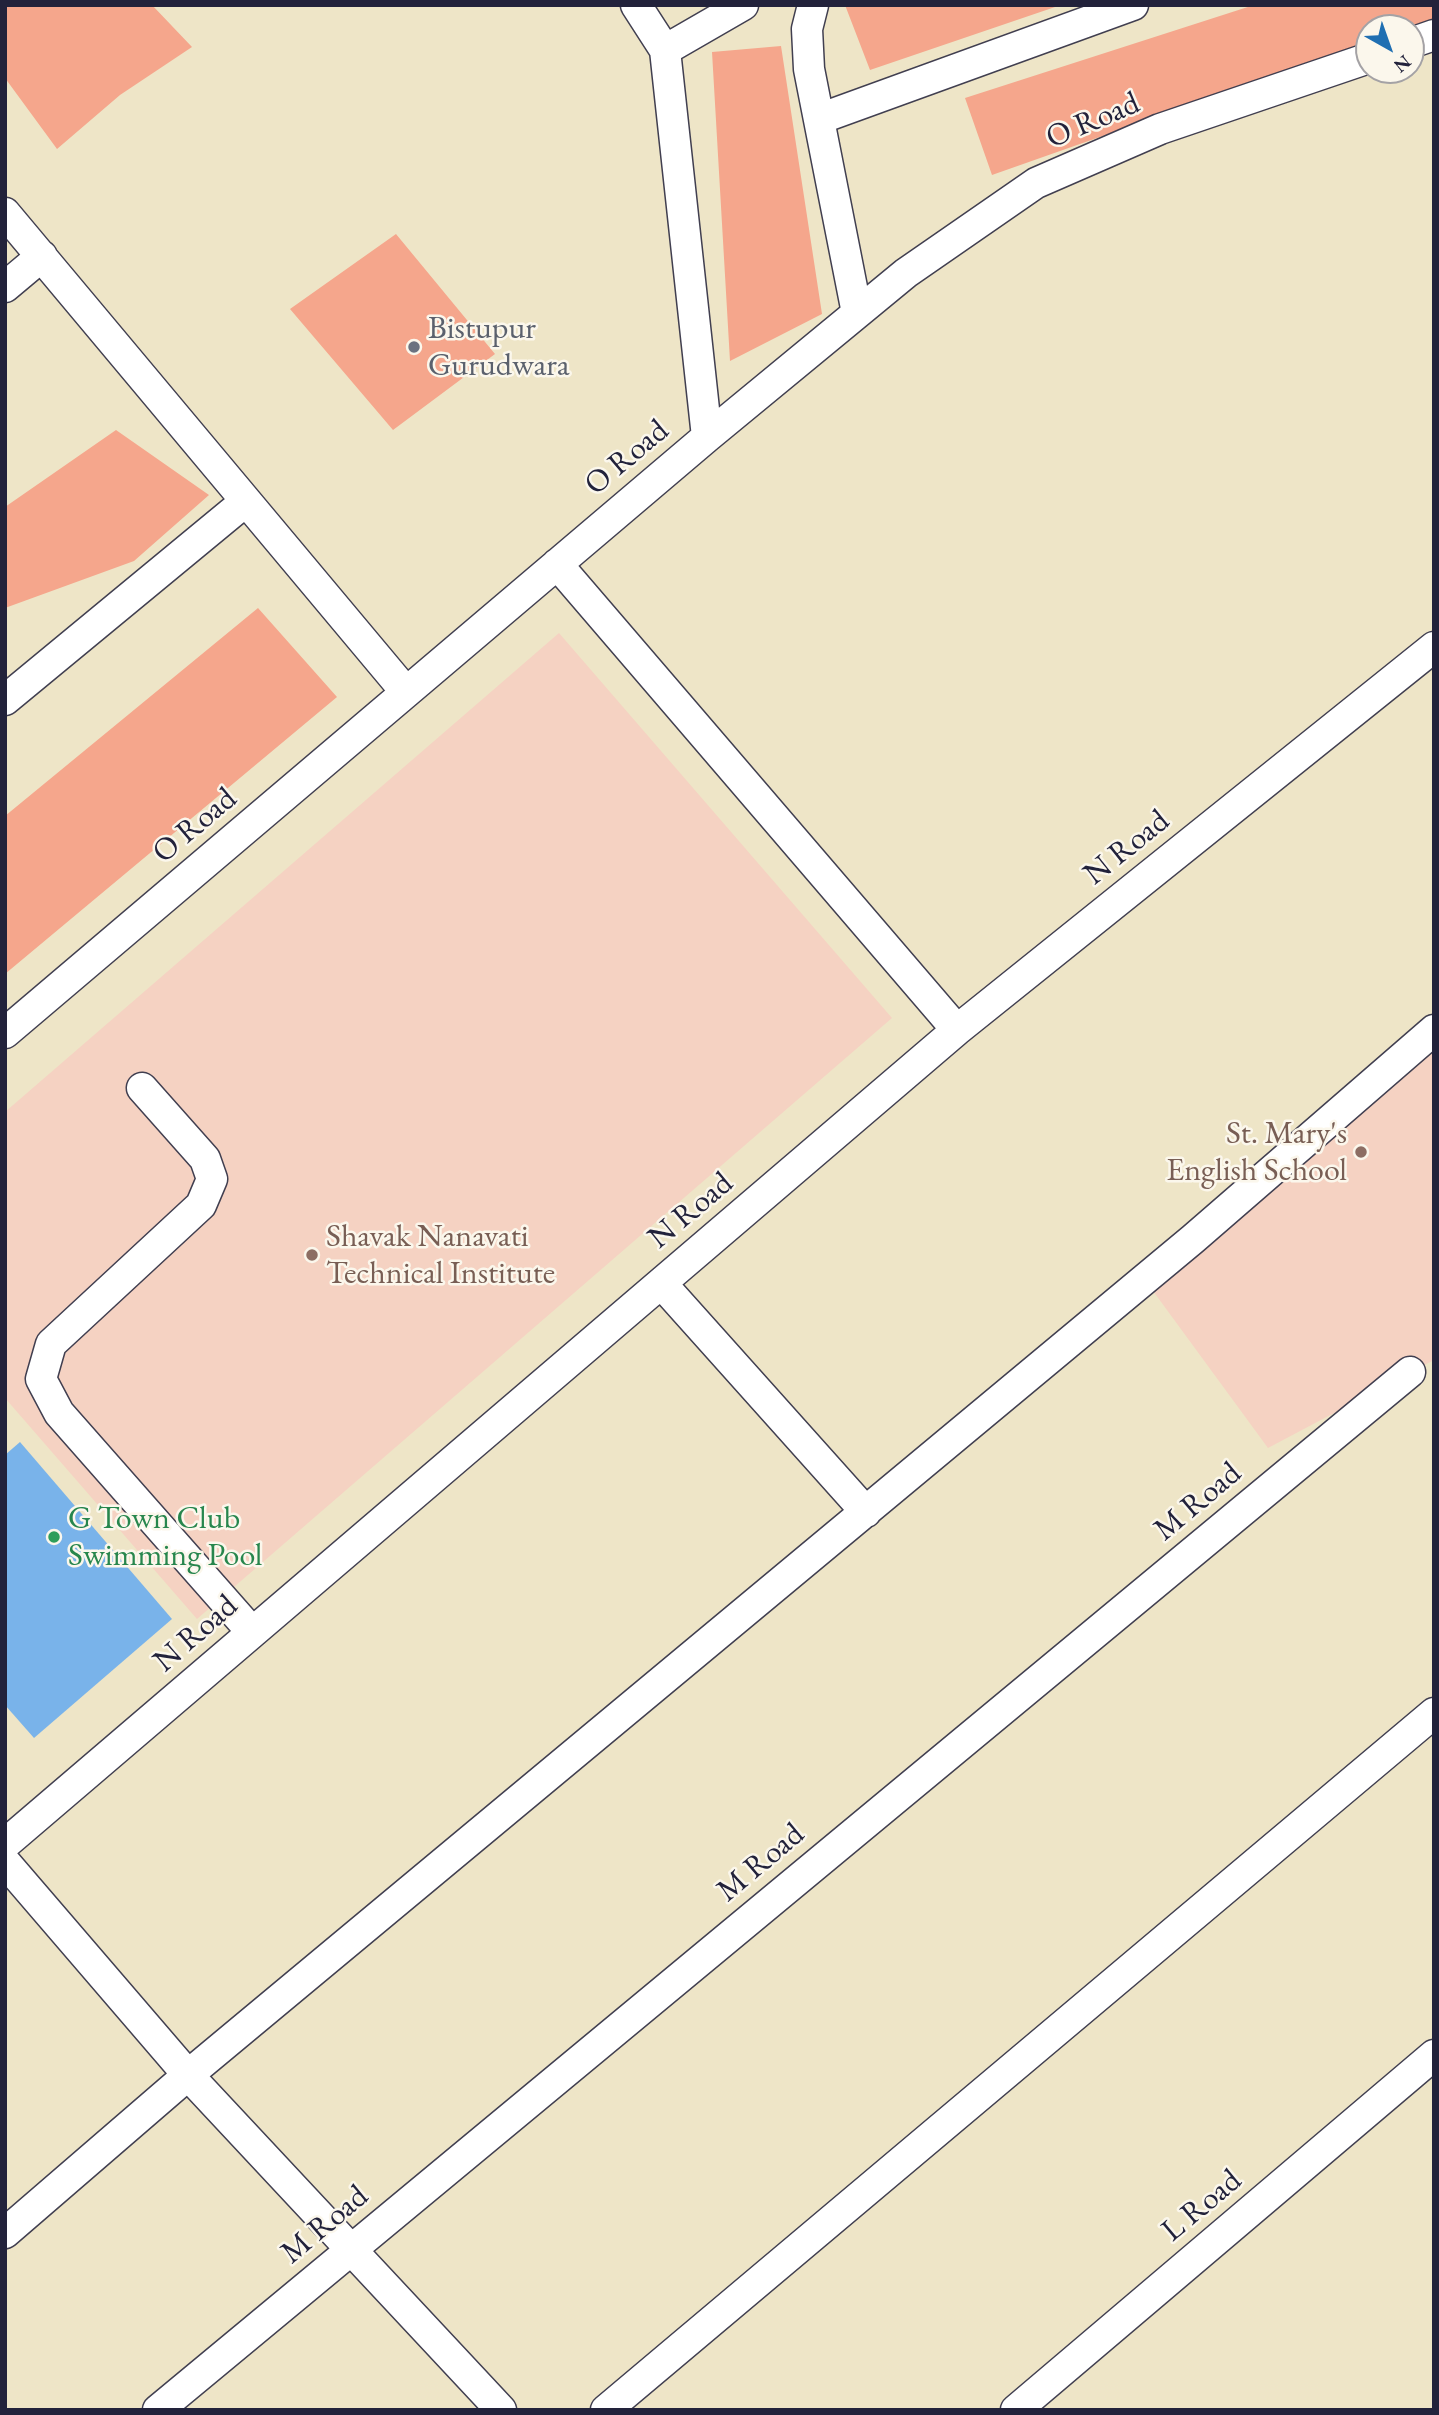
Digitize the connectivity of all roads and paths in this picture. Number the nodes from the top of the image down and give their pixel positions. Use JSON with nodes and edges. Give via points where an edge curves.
{"nodes":[{"id":1,"x":636,"y":5,"type":"edge"},
{"id":2,"x":743,"y":5,"type":"edge"},
{"id":3,"x":813,"y":5,"type":"edge"},
{"id":4,"x":1133,"y":5,"type":"edge"},
{"id":5,"x":665,"y":50,"type":"junction"},
{"id":6,"x":1355,"y":63,"type":"edge"},
{"id":7,"x":819,"y":119,"type":"junction"},
{"id":8,"x":5,"y":213,"type":"edge"},
{"id":9,"x":42,"y":256,"type":"junction"},
{"id":10,"x":5,"y":287,"type":"edge"},
{"id":11,"x":857,"y":313,"type":"junction"},
{"id":12,"x":707,"y":437,"type":"junction"},
{"id":13,"x":246,"y":501,"type":"junction"},
{"id":14,"x":557,"y":564,"type":"junction"},
{"id":15,"x":1434,"y":647,"type":"edge"},
{"id":16,"x":407,"y":692,"type":"junction"},
{"id":17,"x":5,"y":700,"type":"edge"},
{"id":18,"x":957,"y":1030,"type":"junction"},
{"id":19,"x":1434,"y":1030,"type":"edge"},
{"id":20,"x":5,"y":1033,"type":"edge"},
{"id":21,"x":142,"y":1088,"type":"dead end"},
{"id":22,"x":661,"y":1283,"type":"junction"},
{"id":23,"x":1410,"y":1372,"type":"dead end"},
{"id":24,"x":866,"y":1512,"type":"junction"},
{"id":25,"x":252,"y":1632,"type":"junction"},
{"id":26,"x":1434,"y":1713,"type":"edge"},
{"id":27,"x":5,"y":1844,"type":"edge"},
{"id":28,"x":5,"y":1862,"type":"edge"},
{"id":29,"x":1434,"y":2055,"type":"edge"},
{"id":30,"x":188,"y":2075,"type":"junction"},
{"id":31,"x":5,"y":2232,"type":"edge"},
{"id":32,"x":349,"y":2249,"type":"junction"},
{"id":33,"x":158,"y":2410,"type":"edge"},
{"id":34,"x":501,"y":2410,"type":"edge"},
{"id":35,"x":606,"y":2410,"type":"edge"},
{"id":36,"x":1016,"y":2410,"type":"edge"}],
"edges":[{"from":1,"to":5,"type":"street"},
{"from":2,"to":5,"type":"street"},
{"from":3,"to":7,"type":"street","via":[[807,29],[809,69]]},
{"from":4,"to":7,"type":"street"},
{"from":5,"to":12,"type":"street"},
{"from":6,"to":11,"type":"street","name":"O Road","via":[[1160,129],[1036,183],[906,273]]},
{"from":7,"to":11,"type":"street"},
{"from":8,"to":9,"type":"street"},
{"from":9,"to":10,"type":"street"},
{"from":9,"to":13,"type":"street"},
{"from":11,"to":12,"type":"street","name":"O Road"},
{"from":12,"to":14,"type":"street","name":"O Road"},
{"from":13,"to":16,"type":"street"},
{"from":13,"to":17,"type":"street"},
{"from":14,"to":16,"type":"street","name":"O Road"},
{"from":14,"to":18,"type":"street"},
{"from":15,"to":18,"type":"street","name":"N Road"},
{"from":16,"to":20,"type":"street","name":"O Road"},
{"from":18,"to":22,"type":"street","name":"N Road"},
{"from":19,"to":24,"type":"street"},
{"from":21,"to":25,"type":"street","via":[[205,1160],[212,1179],[201,1205],[51,1344],[41,1379],[59,1413]]},
{"from":22,"to":24,"type":"street"},
{"from":22,"to":25,"type":"street","name":"N Road"},
{"from":23,"to":32,"type":"street","name":"M Road"},
{"from":24,"to":30,"type":"street"},
{"from":25,"to":27,"type":"street","name":"N Road"},
{"from":26,"to":35,"type":"street"},
{"from":28,"to":30,"type":"street"},
{"from":29,"to":36,"type":"street","name":"L Road"},
{"from":30,"to":31,"type":"street"},
{"from":30,"to":32,"type":"street"},
{"from":32,"to":33,"type":"street","name":"M Road"},
{"from":32,"to":34,"type":"street"}]}
